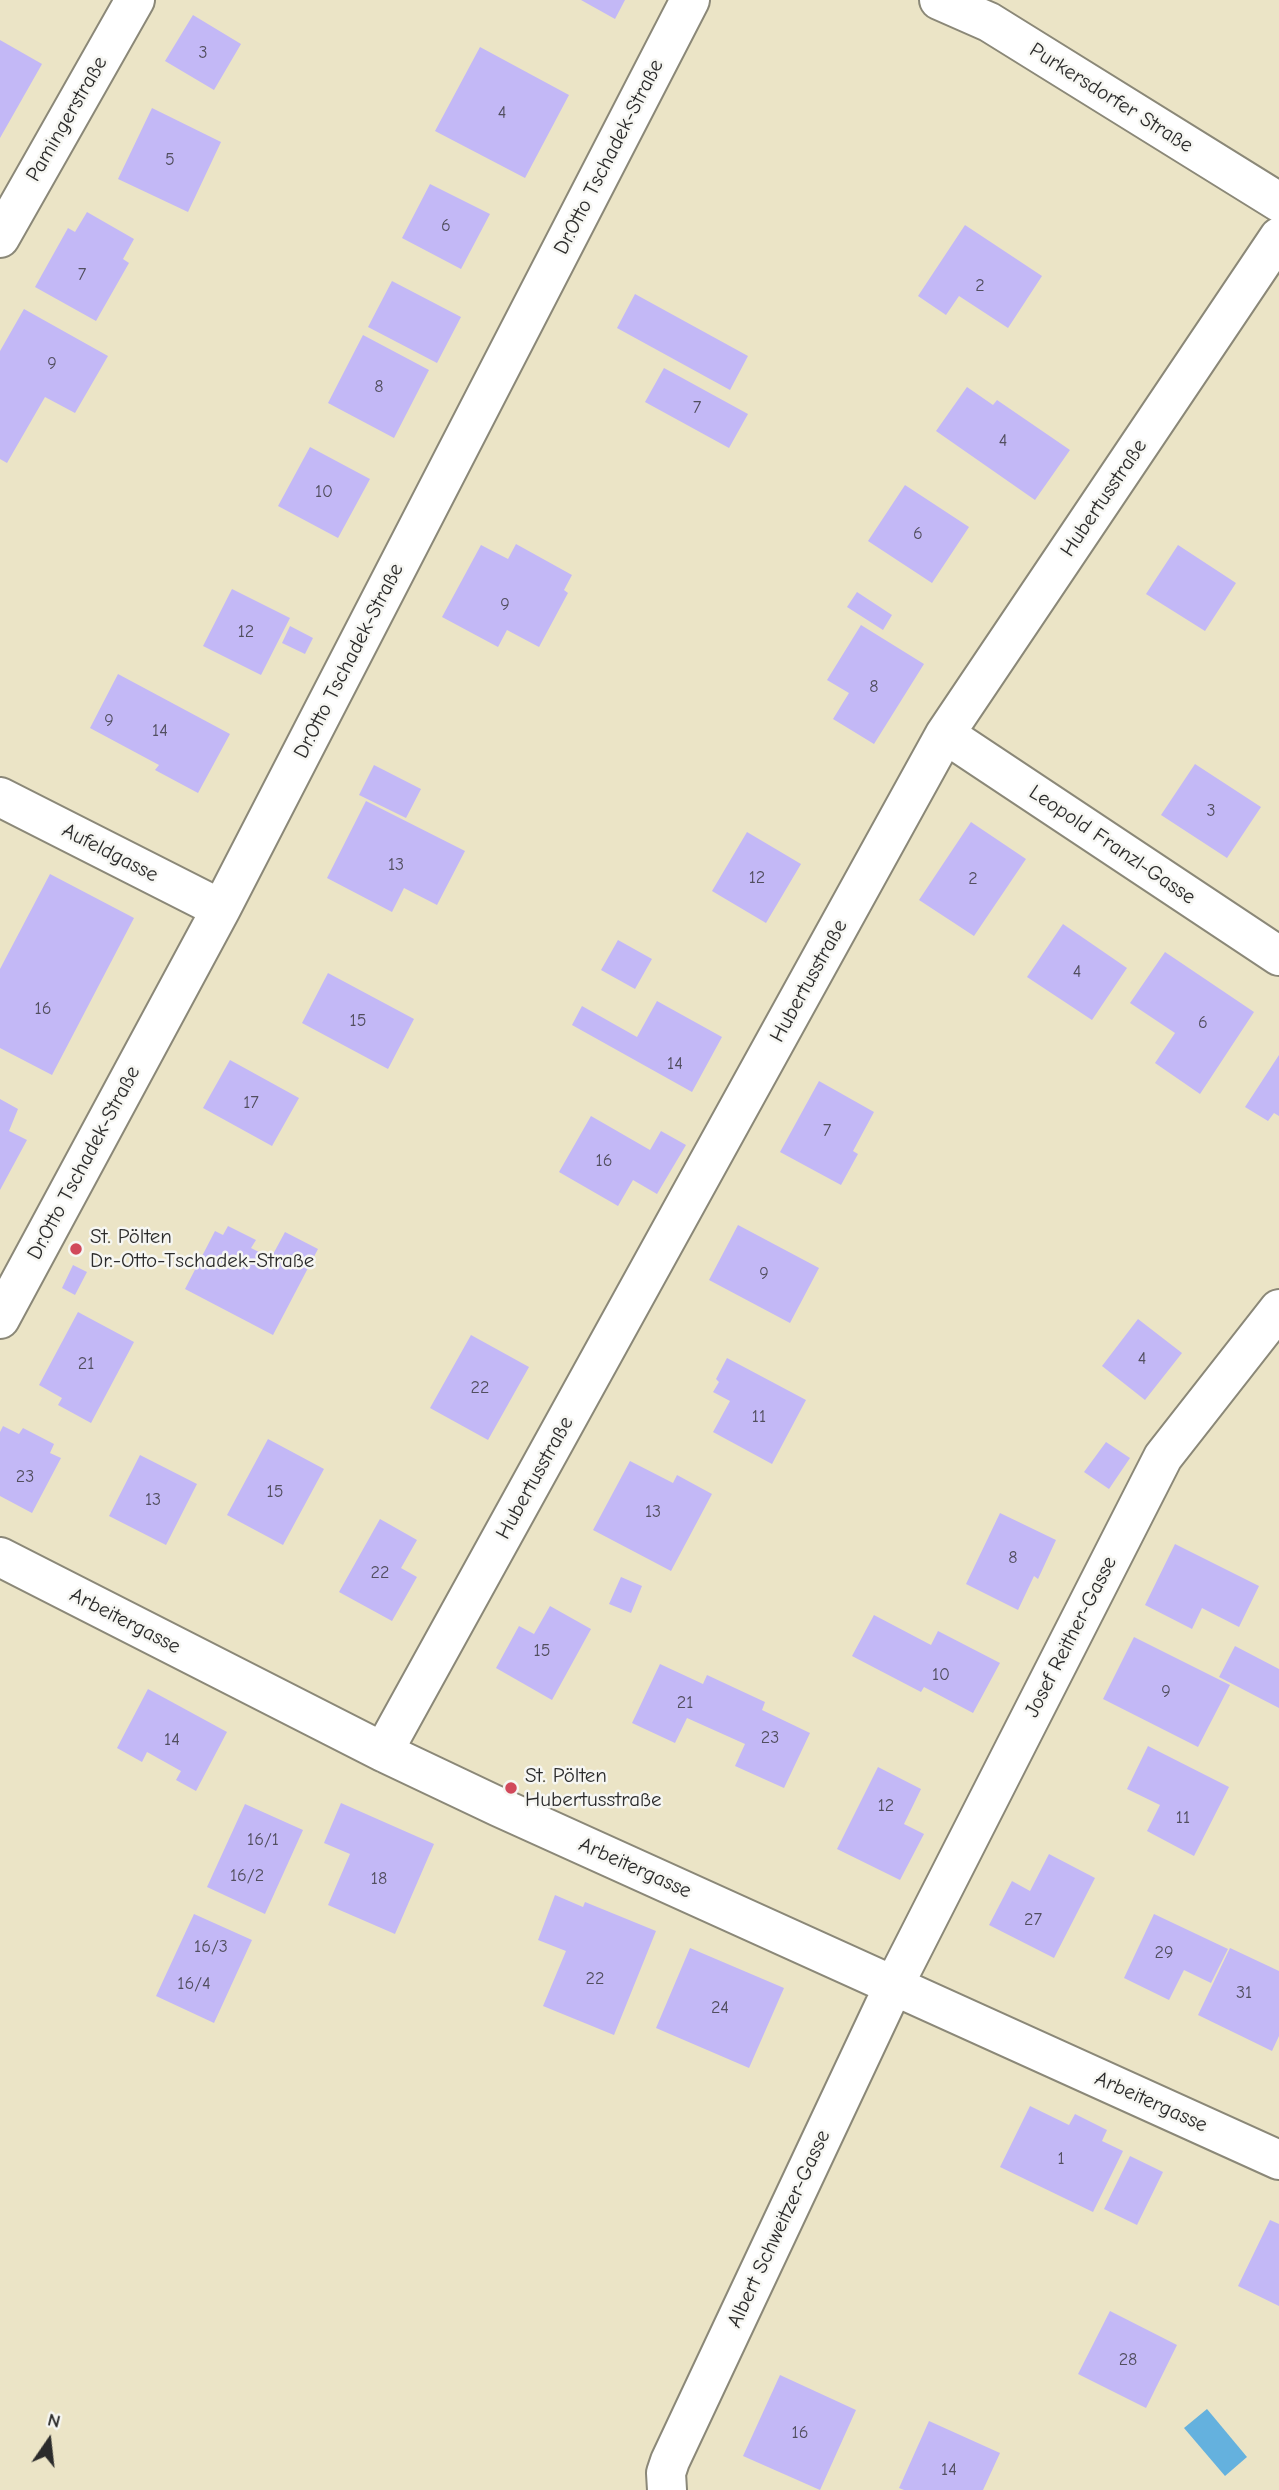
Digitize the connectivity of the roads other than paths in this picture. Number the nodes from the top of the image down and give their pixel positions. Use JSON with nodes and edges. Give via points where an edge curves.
{"nodes":[{"id":1,"x":135,"y":0,"type":"edge"},
{"id":2,"x":690,"y":0,"type":"edge"},
{"id":3,"x":939,"y":0,"type":"edge"},
{"id":4,"x":1279,"y":202,"type":"edge"},
{"id":5,"x":1279,"y":237,"type":"edge"},
{"id":6,"x":0,"y":238,"type":"edge"},
{"id":7,"x":945,"y":734,"type":"junction"},
{"id":8,"x":0,"y":797,"type":"edge"},
{"id":9,"x":221,"y":909,"type":"junction"},
{"id":10,"x":1279,"y":956,"type":"edge"},
{"id":11,"x":1279,"y":1309,"type":"edge"},
{"id":12,"x":0,"y":1319,"type":"edge"},
{"id":13,"x":0,"y":1557,"type":"edge"},
{"id":14,"x":383,"y":1752,"type":"junction"},
{"id":15,"x":894,"y":1985,"type":"junction"},
{"id":16,"x":1279,"y":2160,"type":"edge"},
{"id":17,"x":666,"y":2482,"type":"edge"}],
"edges":[{"from":1,"to":6,"type":"street","name":"Pamingerstraße"},
{"from":2,"to":9,"type":"street","name":"Dr.Otto Tschadek-Straße"},
{"from":3,"to":4,"type":"street","name":"Purkersdorfer Straße","via":[[989,22]]},
{"from":5,"to":7,"type":"street","name":"Hubertusstraße"},
{"from":7,"to":10,"type":"street","name":"Leopold Franzl-Gasse"},
{"from":7,"to":14,"type":"street","name":"Hubertusstraße"},
{"from":8,"to":9,"type":"street","name":"Aufeldgasse"},
{"from":9,"to":12,"type":"street","name":"Dr.Otto Tschadek-Straße"},
{"from":11,"to":15,"type":"street","name":"Josef Reither-Gasse","via":[[1163,1457]]},
{"from":13,"to":14,"type":"street","name":"Arbeitergasse"},
{"from":14,"to":15,"type":"street","name":"Arbeitergasse"},
{"from":15,"to":16,"type":"street","name":"Arbeitergasse"},
{"from":15,"to":17,"type":"street","name":"Albert Schweitzer-Gasse","via":[[676,2448]]}]}
